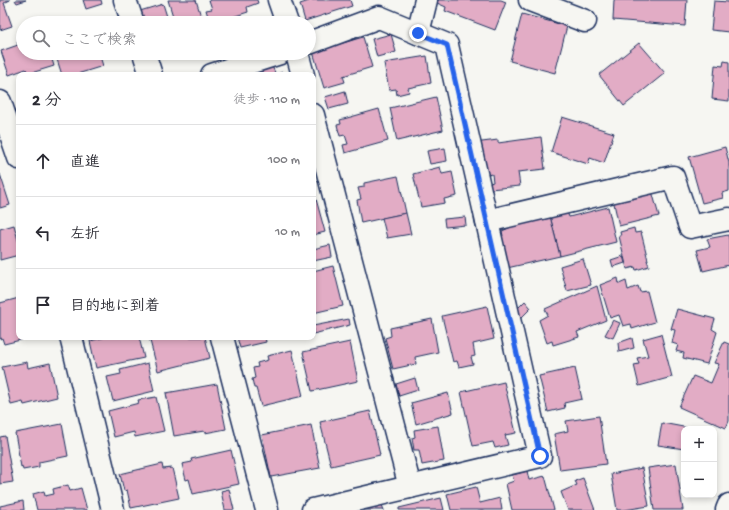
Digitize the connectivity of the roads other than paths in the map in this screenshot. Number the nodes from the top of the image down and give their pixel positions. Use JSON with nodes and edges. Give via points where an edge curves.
{"nodes":[{"id":1,"x":125,"y":0,"type":"edge"},
{"id":2,"x":279,"y":0,"type":"edge"},
{"id":3,"x":426,"y":0,"type":"edge"},
{"id":4,"x":530,"y":0,"type":"edge"},
{"id":5,"x":131,"y":16,"type":"edge"},
{"id":6,"x":285,"y":16,"type":"edge"},
{"id":7,"x":585,"y":21,"type":"dead end"},
{"id":8,"x":418,"y":33,"type":"junction"},
{"id":9,"x":316,"y":40,"type":"edge"},
{"id":10,"x":146,"y":60,"type":"edge"},
{"id":11,"x":258,"y":60,"type":"edge"},
{"id":12,"x":299,"y":60,"type":"edge"},
{"id":13,"x":150,"y":72,"type":"edge"},
{"id":14,"x":221,"y":72,"type":"edge"},
{"id":15,"x":301,"y":72,"type":"edge"},
{"id":16,"x":0,"y":102,"type":"edge"},
{"id":17,"x":316,"y":127,"type":"edge"},
{"id":18,"x":13,"y":145,"type":"edge"},
{"id":19,"x":729,"y":219,"type":"edge"},
{"id":20,"x":487,"y":221,"type":"junction"},
{"id":21,"x":72,"y":340,"type":"edge"},
{"id":22,"x":223,"y":340,"type":"edge"},
{"id":23,"x":410,"y":487,"type":"junction"},
{"id":24,"x":729,"y":505,"type":"edge"},
{"id":25,"x":113,"y":510,"type":"edge"},
{"id":26,"x":267,"y":510,"type":"edge"},
{"id":27,"x":313,"y":510,"type":"edge"},
{"id":28,"x":727,"y":510,"type":"edge"}],
"edges":[{"from":1,"to":5,"type":"street"},
{"from":2,"to":6,"type":"street"},
{"from":3,"to":8,"type":"street"},
{"from":4,"to":7,"type":"street"},
{"from":8,"to":9,"type":"street","via":[[379,17]]},
{"from":8,"to":20,"type":"street","via":[[447,45]]},
{"from":10,"to":13,"type":"street"},
{"from":11,"to":14,"type":"street"},
{"from":12,"to":15,"type":"street"},
{"from":16,"to":18,"type":"street"},
{"from":17,"to":23,"type":"street"},
{"from":19,"to":20,"type":"street","via":[[690,226],[673,177]]},
{"from":20,"to":23,"type":"street","via":[[540,456]]},
{"from":21,"to":25,"type":"street"},
{"from":22,"to":26,"type":"street"},
{"from":23,"to":27,"type":"street"},
{"from":24,"to":28,"type":"street"}]}
